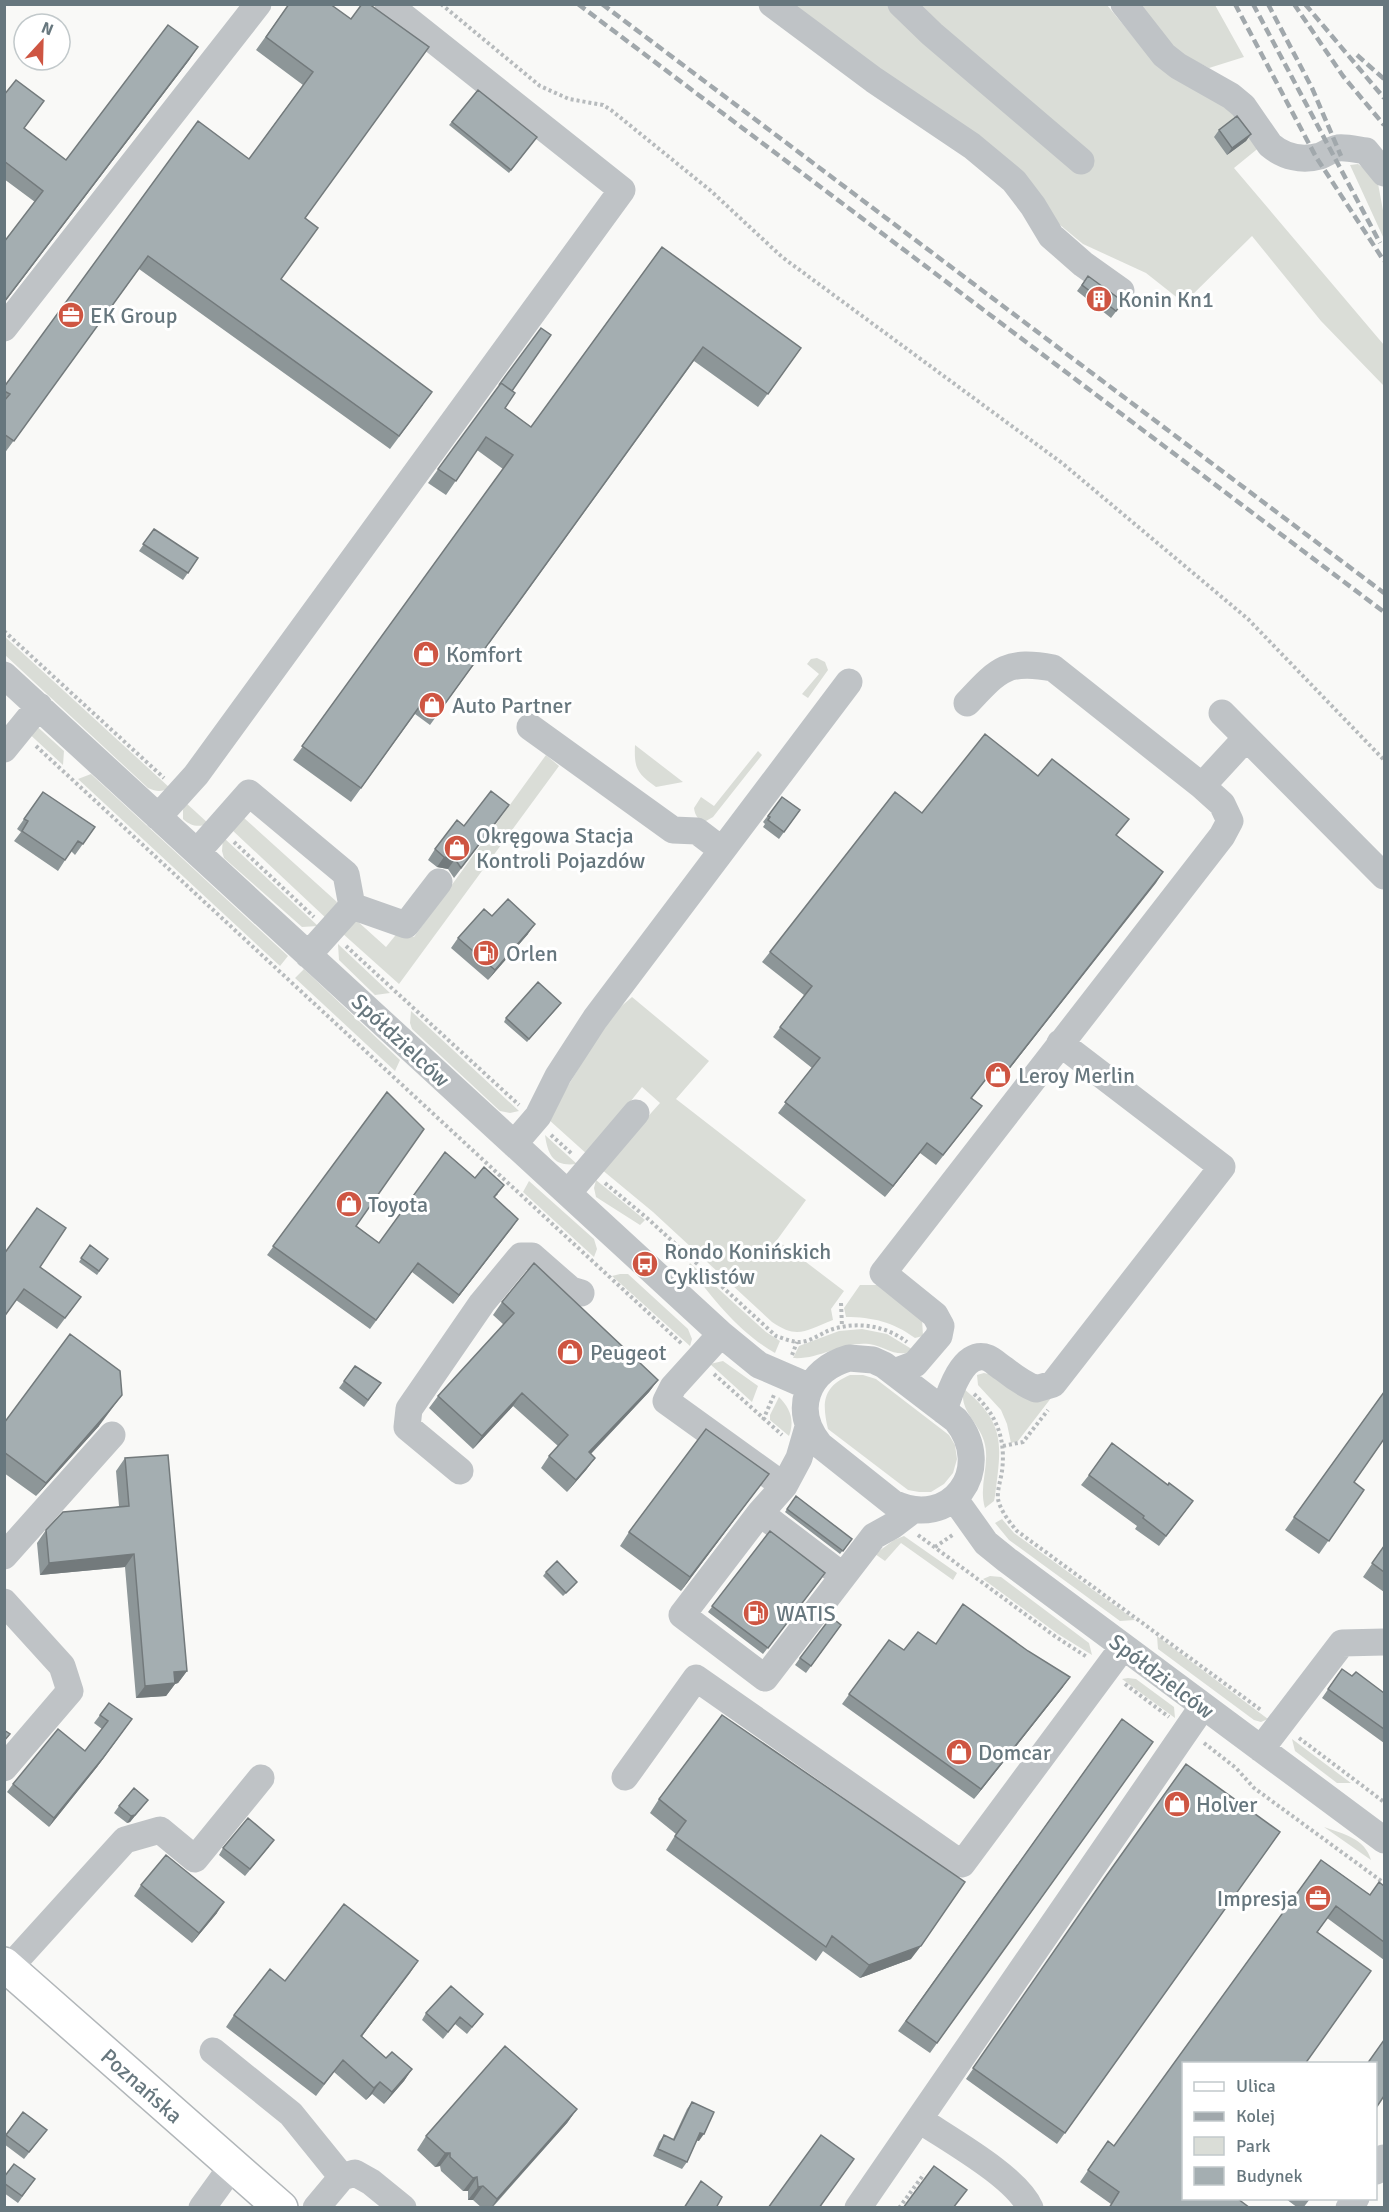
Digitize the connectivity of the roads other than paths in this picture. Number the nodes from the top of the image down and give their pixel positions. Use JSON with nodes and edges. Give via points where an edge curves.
{"nodes":[{"id":1,"x":258,"y":4,"type":"edge"},
{"id":2,"x":388,"y":4,"type":"edge"},
{"id":3,"x":772,"y":4,"type":"edge"},
{"id":4,"x":900,"y":4,"type":"edge"},
{"id":5,"x":1124,"y":4,"type":"edge"},
{"id":6,"x":1375,"y":155,"type":"edge"},
{"id":7,"x":1081,"y":161,"type":"dead end"},
{"id":8,"x":1384,"y":173,"type":"edge"},
{"id":9,"x":1121,"y":291,"type":"dead end"},
{"id":10,"x":4,"y":328,"type":"edge"},
{"id":11,"x":4,"y":675,"type":"edge"},
{"id":12,"x":849,"y":682,"type":"dead end"},
{"id":13,"x":967,"y":703,"type":"dead end"},
{"id":14,"x":39,"y":706,"type":"junction"},
{"id":15,"x":1222,"y":712,"type":"dead end"},
{"id":16,"x":530,"y":727,"type":"dead end"},
{"id":17,"x":1246,"y":738,"type":"junction"},
{"id":18,"x":4,"y":749,"type":"edge"},
{"id":19,"x":1202,"y":786,"type":"junction"},
{"id":20,"x":158,"y":817,"type":"junction"},
{"id":21,"x":722,"y":850,"type":"junction"},
{"id":22,"x":197,"y":852,"type":"junction"},
{"id":23,"x":1384,"y":876,"type":"edge"},
{"id":24,"x":439,"y":882,"type":"dead end"},
{"id":25,"x":352,"y":906,"type":"junction"},
{"id":26,"x":308,"y":955,"type":"junction"},
{"id":27,"x":1060,"y":1043,"type":"junction"},
{"id":28,"x":636,"y":1113,"type":"dead end"},
{"id":29,"x":514,"y":1144,"type":"junction"},
{"id":30,"x":568,"y":1193,"type":"junction"},
{"id":31,"x":580,"y":1293,"type":"dead end"},
{"id":32,"x":721,"y":1334,"type":"junction"},
{"id":33,"x":894,"y":1372,"type":"junction"},
{"id":34,"x":810,"y":1388,"type":"junction"},
{"id":35,"x":944,"y":1411,"type":"junction"},
{"id":36,"x":808,"y":1427,"type":"junction"},
{"id":37,"x":112,"y":1435,"type":"dead end"},
{"id":38,"x":460,"y":1471,"type":"dead end"},
{"id":39,"x":784,"y":1486,"type":"junction"},
{"id":40,"x":954,"y":1498,"type":"junction"},
{"id":41,"x":913,"y":1510,"type":"junction"},
{"id":42,"x":760,"y":1513,"type":"junction"},
{"id":43,"x":4,"y":1556,"type":"edge"},
{"id":44,"x":843,"y":1576,"type":"junction"},
{"id":45,"x":4,"y":1602,"type":"edge"},
{"id":46,"x":1384,"y":1642,"type":"edge"},
{"id":47,"x":1123,"y":1647,"type":"junction"},
{"id":48,"x":1203,"y":1706,"type":"junction"},
{"id":49,"x":1261,"y":1749,"type":"junction"},
{"id":50,"x":4,"y":1768,"type":"edge"},
{"id":51,"x":626,"y":1777,"type":"dead end"},
{"id":52,"x":261,"y":1779,"type":"dead end"},
{"id":53,"x":1384,"y":1840,"type":"edge"},
{"id":54,"x":7,"y":1966,"type":"edge"},
{"id":55,"x":213,"y":2051,"type":"dead end"},
{"id":56,"x":920,"y":2120,"type":"junction"},
{"id":57,"x":233,"y":2165,"type":"junction"},
{"id":58,"x":342,"y":2177,"type":"junction"},
{"id":59,"x":202,"y":2208,"type":"edge"},
{"id":60,"x":281,"y":2208,"type":"edge"},
{"id":61,"x":316,"y":2208,"type":"edge"},
{"id":62,"x":403,"y":2208,"type":"edge"},
{"id":63,"x":858,"y":2208,"type":"edge"},
{"id":64,"x":1030,"y":2208,"type":"edge"}],
"edges":[{"from":1,"to":10,"type":"street"},
{"from":2,"to":20,"type":"street","via":[[622,189],[196,775]]},
{"from":3,"to":9,"type":"street","via":[[972,146],[1014,181],[1051,236]]},
{"from":4,"to":7,"type":"street"},
{"from":5,"to":6,"type":"street","via":[[1164,55],[1243,106],[1276,150],[1300,158],[1316,157],[1338,148]]},
{"from":6,"to":8,"type":"street"},
{"from":11,"to":14,"type":"street","name":"Spółdzielców"},
{"from":12,"to":21,"type":"street"},
{"from":13,"to":19,"type":"street","via":[[1007,666],[1032,664],[1053,668]]},
{"from":14,"to":18,"type":"street"},
{"from":14,"to":20,"type":"street","name":"Spółdzielców"},
{"from":15,"to":17,"type":"street"},
{"from":16,"to":21,"type":"street","via":[[673,830],[697,831]]},
{"from":17,"to":19,"type":"street"},
{"from":17,"to":23,"type":"street"},
{"from":19,"to":27,"type":"street","via":[[1222,804],[1230,821],[1222,836]]},
{"from":20,"to":22,"type":"street","name":"Spółdzielców"},
{"from":21,"to":29,"type":"street","via":[[595,1019],[535,1120]]},
{"from":22,"to":25,"type":"street","via":[[249,793],[346,874]]},
{"from":22,"to":26,"type":"street","name":"Spółdzielców"},
{"from":24,"to":25,"type":"street","via":[[406,925]]},
{"from":25,"to":26,"type":"street"},
{"from":26,"to":29,"type":"street","name":"Spółdzielców"},
{"from":27,"to":33,"type":"street","via":[[883,1273],[935,1316],[941,1326],[939,1336],[915,1364]]},
{"from":27,"to":35,"type":"street","via":[[1222,1167],[1053,1384],[1036,1389],[988,1358],[979,1357],[969,1361],[956,1380]]},
{"from":28,"to":30,"type":"street"},
{"from":29,"to":30,"type":"street","name":"Spółdzielców"},
{"from":30,"to":32,"type":"street","name":"Spółdzielców"},
{"from":31,"to":38,"type":"street","via":[[571,1290],[532,1256],[521,1256],[482,1303],[409,1409],[407,1427]]},
{"from":32,"to":34,"type":"street","name":"Spółdzielców","via":[[759,1365]]},
{"from":32,"to":39,"type":"street","via":[[673,1387],[666,1401]]},
{"from":33,"to":34,"type":"street","via":[[873,1360],[849,1358],[827,1367]]},
{"from":33,"to":35,"type":"street"},
{"from":34,"to":36,"type":"street","via":[[805,1406]]},
{"from":35,"to":40,"type":"street","via":[[964,1430],[972,1453],[969,1478]]},
{"from":36,"to":39,"type":"street","via":[[799,1458]]},
{"from":36,"to":41,"type":"street","via":[[820,1445],[847,1467],[893,1503]]},
{"from":37,"to":43,"type":"street"},
{"from":39,"to":42,"type":"street"},
{"from":40,"to":41,"type":"street","via":[[935,1508]]},
{"from":40,"to":47,"type":"street","name":"Spółdzielców","via":[[987,1543]]},
{"from":41,"to":44,"type":"street","via":[[874,1536]]},
{"from":42,"to":44,"type":"street"},
{"from":42,"to":44,"type":"street","via":[[682,1616],[765,1678]]},
{"from":45,"to":50,"type":"street","via":[[62,1666],[70,1691]]},
{"from":46,"to":49,"type":"street","via":[[1342,1643]]},
{"from":47,"to":48,"type":"street","name":"Spółdzielców"},
{"from":47,"to":51,"type":"street","via":[[962,1864],[696,1678]]},
{"from":48,"to":49,"type":"street","name":"Spółdzielców"},
{"from":48,"to":56,"type":"street"},
{"from":49,"to":53,"type":"street","name":"Spółdzielców"},
{"from":52,"to":54,"type":"street","via":[[195,1859],[160,1830],[125,1840]]},
{"from":54,"to":57,"type":"main road","name":"Poznańska"},
{"from":55,"to":58,"type":"street","via":[[291,2114]]},
{"from":56,"to":63,"type":"street"},
{"from":56,"to":64,"type":"street","via":[[998,2173],[1026,2198]]},
{"from":57,"to":59,"type":"street"},
{"from":57,"to":60,"type":"main road","name":"Poznańska"},
{"from":58,"to":61,"type":"street"},
{"from":58,"to":62,"type":"street","via":[[355,2173]]}]}
